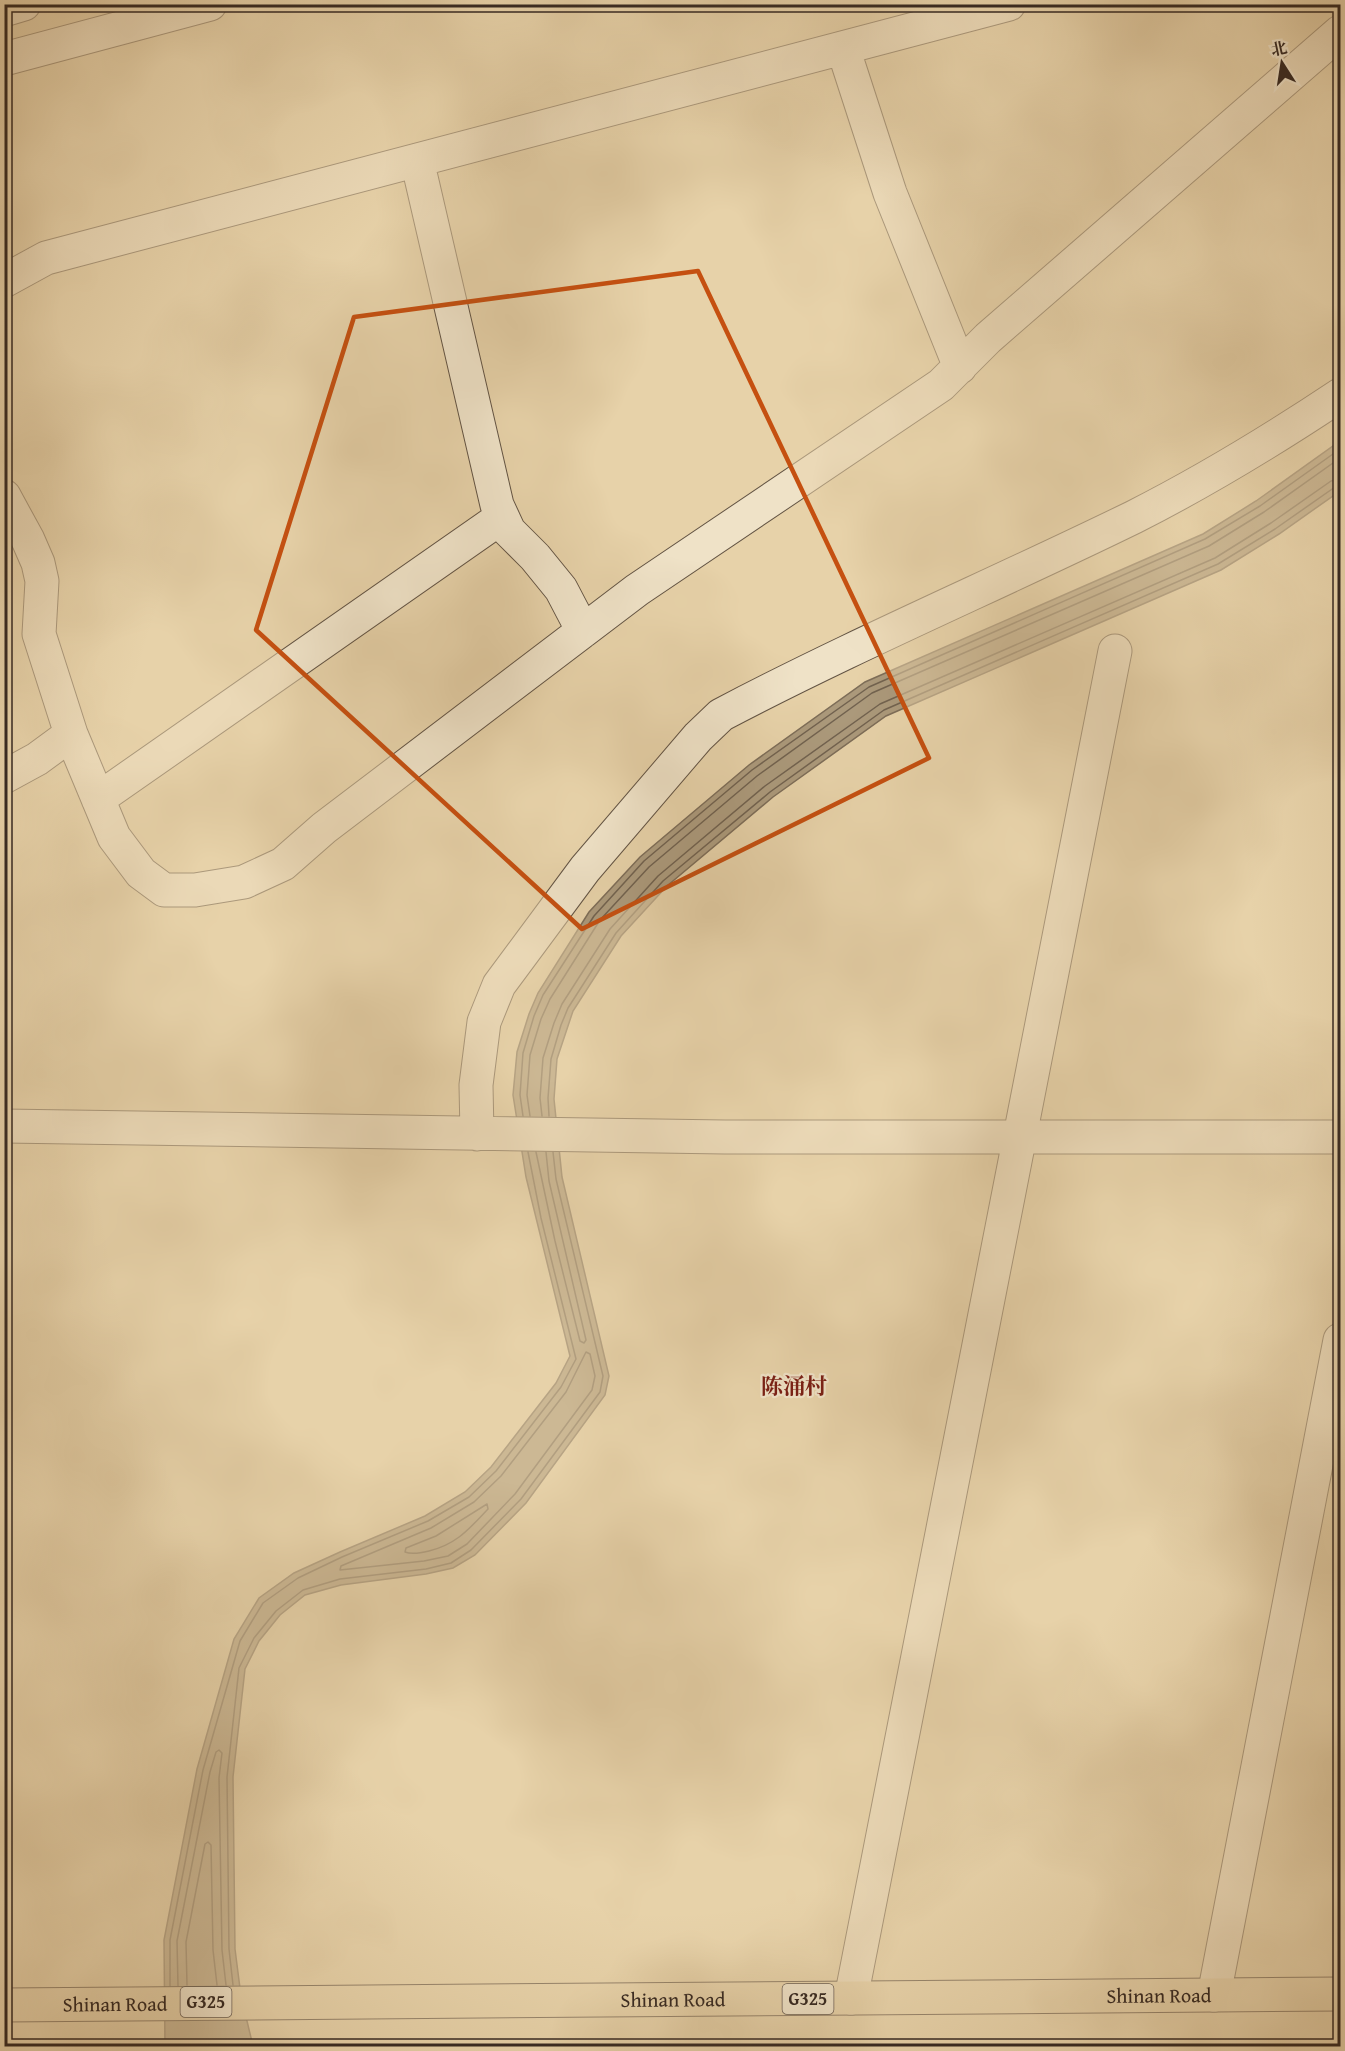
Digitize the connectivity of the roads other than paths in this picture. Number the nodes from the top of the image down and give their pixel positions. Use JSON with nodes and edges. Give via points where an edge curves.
{"nodes":[{"id":1,"x":24,"y":4,"type":"edge"},
{"id":2,"x":210,"y":4,"type":"edge"},
{"id":3,"x":1009,"y":4,"type":"edge"},
{"id":4,"x":4,"y":10,"type":"edge"},
{"id":5,"x":1341,"y":32,"type":"edge"},
{"id":6,"x":843,"y":48,"type":"junction"},
{"id":7,"x":4,"y":59,"type":"edge"},
{"id":8,"x":417,"y":160,"type":"junction"},
{"id":9,"x":4,"y":281,"type":"edge"},
{"id":10,"x":960,"y":367,"type":"junction"},
{"id":11,"x":1341,"y":394,"type":"edge"},
{"id":12,"x":4,"y":496,"type":"edge"},
{"id":13,"x":502,"y":517,"type":"junction"},
{"id":14,"x":583,"y":631,"type":"junction"},
{"id":15,"x":1115,"y":651,"type":"dead end"},
{"id":16,"x":71,"y":734,"type":"junction"},
{"id":17,"x":4,"y":777,"type":"edge"},
{"id":18,"x":98,"y":799,"type":"junction"},
{"id":19,"x":4,"y":1126,"type":"edge"},
{"id":20,"x":488,"y":1133,"type":"junction"},
{"id":21,"x":1020,"y":1137,"type":"junction"},
{"id":22,"x":1341,"y":1137,"type":"edge"},
{"id":23,"x":1341,"y":1340,"type":"edge"},
{"id":24,"x":1341,"y":1994,"type":"edge"},
{"id":25,"x":1214,"y":1995,"type":"junction"},
{"id":26,"x":851,"y":1998,"type":"junction"},
{"id":27,"x":4,"y":2005,"type":"edge"}],
"edges":[{"from":1,"to":4,"type":"street"},
{"from":2,"to":7,"type":"street"},
{"from":3,"to":6,"type":"street"},
{"from":5,"to":10,"type":"street","via":[[988,338]]},
{"from":6,"to":8,"type":"street"},
{"from":6,"to":10,"type":"street","via":[[890,193]]},
{"from":8,"to":9,"type":"street","via":[[46,258]]},
{"from":8,"to":13,"type":"street"},
{"from":10,"to":14,"type":"street","via":[[941,385],[637,590]]},
{"from":11,"to":20,"type":"street","via":[[1216,472],[1135,516],[721,715],[585,869],[500,985],[484,1022],[476,1085]]},
{"from":12,"to":16,"type":"street","via":[[38,563],[42,581],[39,634]]},
{"from":13,"to":14,"type":"street","via":[[509,531],[561,589]]},
{"from":13,"to":18,"type":"street"},
{"from":14,"to":18,"type":"street","via":[[324,828],[283,864],[243,882],[195,890],[164,890],[141,873],[114,837]]},
{"from":15,"to":21,"type":"street"},
{"from":16,"to":17,"type":"street"},
{"from":16,"to":18,"type":"street"},
{"from":19,"to":20,"type":"street"},
{"from":20,"to":21,"type":"street"},
{"from":21,"to":22,"type":"street"},
{"from":21,"to":26,"type":"street"},
{"from":23,"to":25,"type":"street"},
{"from":24,"to":25,"type":"highway","name":"Shinan Road","number":"G325"},
{"from":25,"to":26,"type":"highway","name":"Shinan Road","number":"G325"},
{"from":26,"to":27,"type":"highway","name":"Shinan Road","number":"G325"}]}
